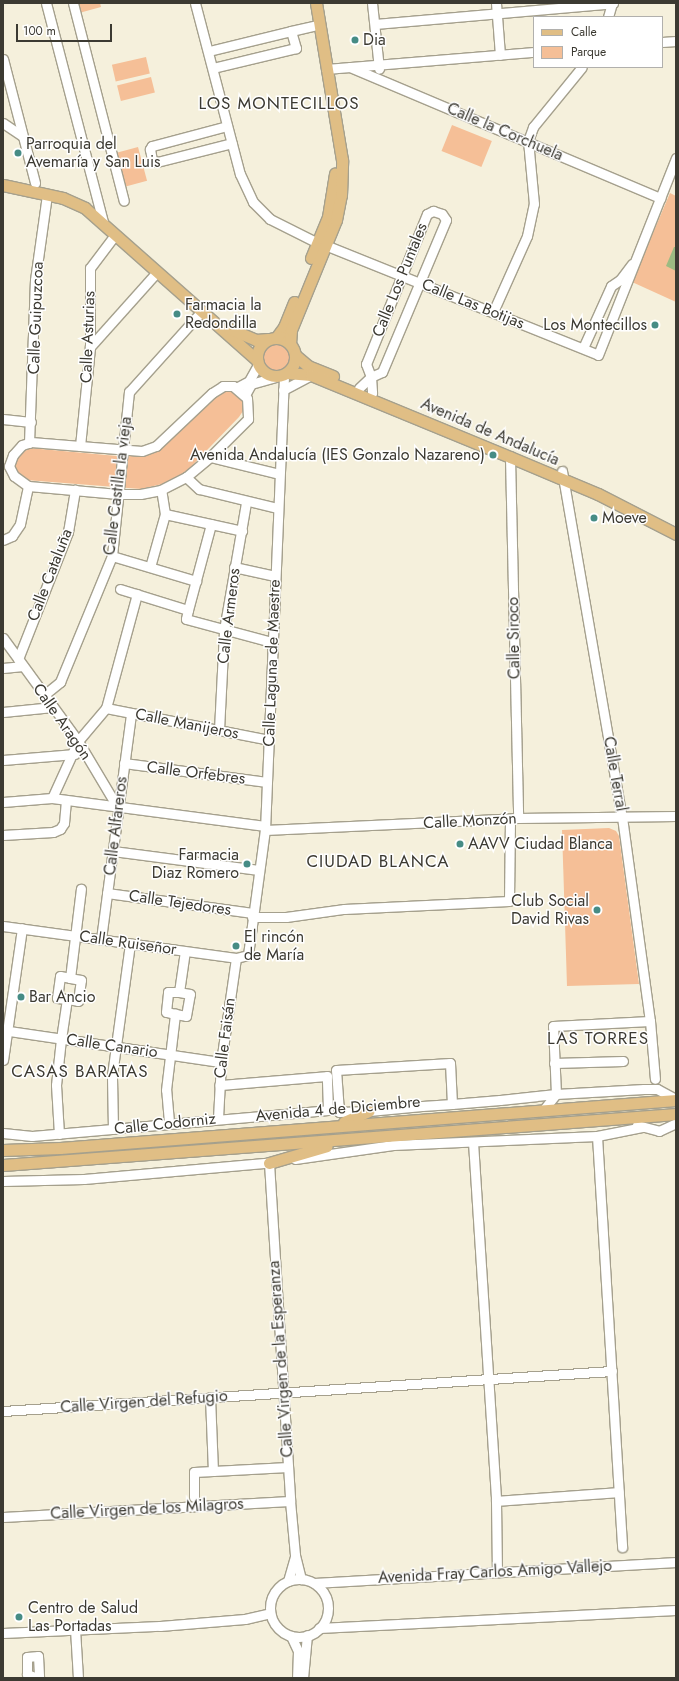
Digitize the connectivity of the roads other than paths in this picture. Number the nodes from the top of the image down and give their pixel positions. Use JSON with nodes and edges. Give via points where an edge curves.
{"nodes":[{"id":1,"x":46,"y":3,"type":"edge"},
{"id":2,"x":73,"y":3,"type":"edge"},
{"id":3,"x":195,"y":3,"type":"edge"},
{"id":4,"x":310,"y":3,"type":"edge"},
{"id":5,"x":316,"y":3,"type":"edge"},
{"id":6,"x":372,"y":3,"type":"edge"},
{"id":7,"x":496,"y":3,"type":"edge"},
{"id":8,"x":612,"y":3,"type":"edge"},
{"id":9,"x":497,"y":13,"type":"junction"},
{"id":10,"x":608,"y":16,"type":"edge"},
{"id":11,"x":375,"y":24,"type":"junction"},
{"id":12,"x":313,"y":26,"type":"junction"},
{"id":13,"x":291,"y":31,"type":"junction"},
{"id":14,"x":676,"y":41,"type":"edge"},
{"id":15,"x":663,"y":42,"type":"edge"},
{"id":16,"x":209,"y":51,"type":"junction"},
{"id":17,"x":533,"y":52,"type":"edge"},
{"id":18,"x":500,"y":55,"type":"junction"},
{"id":19,"x":3,"y":59,"type":"edge"},
{"id":20,"x":379,"y":65,"type":"junction"},
{"id":21,"x":350,"y":67,"type":"junction"},
{"id":22,"x":213,"y":68,"type":"junction"},
{"id":23,"x":581,"y":68,"type":"edge"},
{"id":24,"x":326,"y":69,"type":"junction"},
{"id":25,"x":381,"y":80,"type":"junction"},
{"id":26,"x":3,"y":123,"type":"edge"},
{"id":27,"x":227,"y":126,"type":"junction"},
{"id":28,"x":22,"y":136,"type":"junction"},
{"id":29,"x":528,"y":140,"type":"junction"},
{"id":30,"x":232,"y":143,"type":"junction"},
{"id":31,"x":676,"y":158,"type":"edge"},
{"id":32,"x":35,"y":183,"type":"dead end"},
{"id":33,"x":3,"y":186,"type":"edge"},
{"id":34,"x":47,"y":195,"type":"junction"},
{"id":35,"x":660,"y":198,"type":"junction"},
{"id":36,"x":124,"y":201,"type":"dead end"},
{"id":37,"x":104,"y":225,"type":"junction"},
{"id":38,"x":115,"y":235,"type":"junction"},
{"id":39,"x":321,"y":244,"type":"junction"},
{"id":40,"x":635,"y":261,"type":"junction"},
{"id":41,"x":157,"y":272,"type":"junction"},
{"id":42,"x":402,"y":276,"type":"junction"},
{"id":43,"x":420,"y":283,"type":"junction"},
{"id":44,"x":611,"y":286,"type":"junction"},
{"id":45,"x":624,"y":293,"type":"junction"},
{"id":46,"x":493,"y":312,"type":"junction"},
{"id":47,"x":206,"y":315,"type":"junction"},
{"id":48,"x":272,"y":338,"type":"junction"},
{"id":49,"x":290,"y":344,"type":"junction"},
{"id":50,"x":90,"y":347,"type":"junction"},
{"id":51,"x":583,"y":348,"type":"junction"},
{"id":52,"x":295,"y":355,"type":"junction"},
{"id":53,"x":257,"y":362,"type":"junction"},
{"id":54,"x":282,"y":375,"type":"junction"},
{"id":55,"x":311,"y":375,"type":"junction"},
{"id":56,"x":371,"y":377,"type":"junction"},
{"id":57,"x":236,"y":388,"type":"junction"},
{"id":58,"x":359,"y":388,"type":"junction"},
{"id":59,"x":283,"y":390,"type":"junction"},
{"id":60,"x":372,"y":393,"type":"junction"},
{"id":61,"x":244,"y":395,"type":"junction"},
{"id":62,"x":3,"y":419,"type":"edge"},
{"id":63,"x":31,"y":422,"type":"junction"},
{"id":64,"x":29,"y":442,"type":"junction"},
{"id":65,"x":80,"y":446,"type":"junction"},
{"id":66,"x":122,"y":450,"type":"junction"},
{"id":67,"x":210,"y":457,"type":"junction"},
{"id":68,"x":510,"y":457,"type":"junction"},
{"id":69,"x":6,"y":465,"type":"edge"},
{"id":70,"x":279,"y":474,"type":"junction"},
{"id":71,"x":562,"y":475,"type":"junction"},
{"id":72,"x":186,"y":477,"type":"junction"},
{"id":73,"x":28,"y":486,"type":"junction"},
{"id":74,"x":75,"y":490,"type":"junction"},
{"id":75,"x":161,"y":490,"type":"junction"},
{"id":76,"x":118,"y":494,"type":"junction"},
{"id":77,"x":246,"y":502,"type":"junction"},
{"id":78,"x":277,"y":508,"type":"junction"},
{"id":79,"x":165,"y":514,"type":"junction"},
{"id":80,"x":211,"y":524,"type":"junction"},
{"id":81,"x":676,"y":526,"type":"edge"},
{"id":82,"x":242,"y":531,"type":"junction"},
{"id":83,"x":676,"y":534,"type":"edge"},
{"id":84,"x":3,"y":540,"type":"edge"},
{"id":85,"x":112,"y":556,"type":"junction"},
{"id":86,"x":150,"y":567,"type":"junction"},
{"id":87,"x":234,"y":567,"type":"junction"},
{"id":88,"x":275,"y":576,"type":"junction"},
{"id":89,"x":196,"y":581,"type":"junction"},
{"id":90,"x":120,"y":589,"type":"dead end"},
{"id":91,"x":137,"y":594,"type":"junction"},
{"id":92,"x":188,"y":610,"type":"junction"},
{"id":93,"x":224,"y":630,"type":"junction"},
{"id":94,"x":3,"y":638,"type":"edge"},
{"id":95,"x":272,"y":642,"type":"junction"},
{"id":96,"x":21,"y":662,"type":"junction"},
{"id":97,"x":3,"y":668,"type":"edge"},
{"id":98,"x":44,"y":695,"type":"junction"},
{"id":99,"x":53,"y":707,"type":"junction"},
{"id":100,"x":106,"y":708,"type":"junction"},
{"id":101,"x":3,"y":712,"type":"edge"},
{"id":102,"x":131,"y":713,"type":"junction"},
{"id":103,"x":219,"y":730,"type":"junction"},
{"id":104,"x":269,"y":740,"type":"junction"},
{"id":105,"x":78,"y":741,"type":"junction"},
{"id":106,"x":85,"y":753,"type":"junction"},
{"id":107,"x":72,"y":754,"type":"junction"},
{"id":108,"x":3,"y":760,"type":"edge"},
{"id":109,"x":124,"y":763,"type":"junction"},
{"id":110,"x":267,"y":782,"type":"junction"},
{"id":111,"x":52,"y":798,"type":"junction"},
{"id":112,"x":66,"y":800,"type":"junction"},
{"id":113,"x":3,"y":802,"type":"edge"},
{"id":114,"x":118,"y":808,"type":"junction"},
{"id":115,"x":676,"y":816,"type":"edge"},
{"id":116,"x":622,"y":817,"type":"junction"},
{"id":117,"x":514,"y":819,"type":"junction"},
{"id":118,"x":265,"y":828,"type":"junction"},
{"id":119,"x":3,"y":835,"type":"edge"},
{"id":120,"x":113,"y":851,"type":"junction"},
{"id":121,"x":259,"y":870,"type":"junction"},
{"id":122,"x":82,"y":889,"type":"dead end"},
{"id":123,"x":108,"y":893,"type":"junction"},
{"id":124,"x":253,"y":915,"type":"junction"},
{"id":125,"x":3,"y":926,"type":"edge"},
{"id":126,"x":22,"y":928,"type":"junction"},
{"id":127,"x":76,"y":936,"type":"junction"},
{"id":128,"x":102,"y":939,"type":"junction"},
{"id":129,"x":130,"y":944,"type":"junction"},
{"id":130,"x":185,"y":951,"type":"junction"},
{"id":131,"x":236,"y":958,"type":"junction"},
{"id":132,"x":70,"y":978,"type":"junction"},
{"id":133,"x":179,"y":992,"type":"junction"},
{"id":134,"x":67,"y":999,"type":"junction"},
{"id":135,"x":175,"y":1014,"type":"junction"},
{"id":136,"x":650,"y":1021,"type":"junction"},
{"id":137,"x":5,"y":1031,"type":"edge"},
{"id":138,"x":61,"y":1039,"type":"junction"},
{"id":139,"x":115,"y":1047,"type":"junction"},
{"id":140,"x":170,"y":1055,"type":"junction"},
{"id":141,"x":3,"y":1060,"type":"edge"},
{"id":142,"x":623,"y":1061,"type":"dead end"},
{"id":143,"x":221,"y":1062,"type":"junction"},
{"id":144,"x":554,"y":1063,"type":"junction"},
{"id":145,"x":655,"y":1079,"type":"junction"},
{"id":146,"x":219,"y":1085,"type":"junction"},
{"id":147,"x":644,"y":1090,"type":"junction"},
{"id":148,"x":667,"y":1092,"type":"junction"},
{"id":149,"x":556,"y":1094,"type":"junction"},
{"id":150,"x":676,"y":1099,"type":"edge"},
{"id":151,"x":452,"y":1104,"type":"junction"},
{"id":152,"x":544,"y":1109,"type":"junction"},
{"id":153,"x":369,"y":1111,"type":"junction"},
{"id":154,"x":676,"y":1114,"type":"edge"},
{"id":155,"x":218,"y":1118,"type":"junction"},
{"id":156,"x":617,"y":1120,"type":"junction"},
{"id":157,"x":168,"y":1122,"type":"junction"},
{"id":158,"x":676,"y":1123,"type":"edge"},
{"id":159,"x":338,"y":1125,"type":"junction"},
{"id":160,"x":643,"y":1127,"type":"junction"},
{"id":161,"x":113,"y":1129,"type":"junction"},
{"id":162,"x":3,"y":1133,"type":"edge"},
{"id":163,"x":59,"y":1134,"type":"junction"},
{"id":164,"x":597,"y":1136,"type":"junction"},
{"id":165,"x":347,"y":1140,"type":"junction"},
{"id":166,"x":473,"y":1142,"type":"junction"},
{"id":167,"x":3,"y":1150,"type":"edge"},
{"id":168,"x":269,"y":1163,"type":"junction"},
{"id":169,"x":3,"y":1165,"type":"edge"},
{"id":170,"x":3,"y":1181,"type":"edge"},
{"id":171,"x":612,"y":1371,"type":"junction"},
{"id":172,"x":488,"y":1378,"type":"junction"},
{"id":173,"x":284,"y":1393,"type":"junction"},
{"id":174,"x":210,"y":1397,"type":"junction"},
{"id":175,"x":3,"y":1411,"type":"edge"},
{"id":176,"x":288,"y":1467,"type":"junction"},
{"id":177,"x":213,"y":1471,"type":"junction"},
{"id":178,"x":619,"y":1492,"type":"junction"},
{"id":179,"x":194,"y":1497,"type":"dead end"},
{"id":180,"x":496,"y":1500,"type":"junction"},
{"id":181,"x":290,"y":1501,"type":"junction"},
{"id":182,"x":3,"y":1517,"type":"edge"},
{"id":183,"x":622,"y":1547,"type":"dead end"},
{"id":184,"x":295,"y":1556,"type":"junction"},
{"id":185,"x":676,"y":1562,"type":"edge"},
{"id":186,"x":497,"y":1572,"type":"junction"},
{"id":187,"x":301,"y":1579,"type":"junction"},
{"id":188,"x":288,"y":1581,"type":"junction"},
{"id":189,"x":314,"y":1583,"type":"junction"},
{"id":190,"x":676,"y":1610,"type":"edge"},
{"id":191,"x":270,"y":1613,"type":"junction"},
{"id":192,"x":319,"y":1628,"type":"junction"},
{"id":193,"x":75,"y":1629,"type":"junction"},
{"id":194,"x":3,"y":1633,"type":"edge"},
{"id":195,"x":307,"y":1635,"type":"junction"},
{"id":196,"x":291,"y":1636,"type":"junction"},
{"id":197,"x":78,"y":1678,"type":"edge"},
{"id":198,"x":297,"y":1678,"type":"edge"},
{"id":199,"x":303,"y":1678,"type":"edge"}],
"edges":[{"from":1,"to":37,"type":"street"},
{"from":2,"to":36,"type":"street"},
{"from":3,"to":16,"type":"street","name":"Calle Las Botijas"},
{"from":4,"to":12,"type":"main road"},
{"from":5,"to":24,"type":"main road"},
{"from":6,"to":11,"type":"street"},
{"from":7,"to":9,"type":"street"},
{"from":8,"to":9,"type":"street"},
{"from":8,"to":10,"type":"street"},
{"from":9,"to":11,"type":"street"},
{"from":9,"to":18,"type":"street"},
{"from":11,"to":20,"type":"street"},
{"from":12,"to":13,"type":"street"},
{"from":12,"to":39,"type":"main road","via":[[335,165],[328,217]]},
{"from":13,"to":16,"type":"street"},
{"from":13,"to":22,"type":"street","via":[[296,48]]},
{"from":14,"to":15,"type":"street"},
{"from":16,"to":22,"type":"street","name":"Calle Las Botijas"},
{"from":17,"to":18,"type":"street"},
{"from":18,"to":20,"type":"street"},
{"from":19,"to":28,"type":"street"},
{"from":20,"to":21,"type":"street"},
{"from":20,"to":25,"type":"street"},
{"from":21,"to":24,"type":"street"},
{"from":21,"to":25,"type":"street","name":"Calle la Corchuela"},
{"from":22,"to":27,"type":"street","name":"Calle Las Botijas"},
{"from":23,"to":29,"type":"street","via":[[533,127]]},
{"from":24,"to":39,"type":"main road","via":[[342,160],[341,194],[336,220]]},
{"from":25,"to":29,"type":"street","name":"Calle la Corchuela"},
{"from":26,"to":28,"type":"street"},
{"from":27,"to":30,"type":"street","name":"Calle Las Botijas"},
{"from":27,"to":30,"type":"street","via":[[152,146],[152,160],[157,162]]},
{"from":28,"to":32,"type":"street"},
{"from":29,"to":35,"type":"street","name":"Calle la Corchuela"},
{"from":29,"to":46,"type":"street","via":[[534,204],[527,236]]},
{"from":30,"to":39,"type":"street","name":"Calle Las Botijas","via":[[240,174],[253,202],[270,219]]},
{"from":31,"to":35,"type":"street"},
{"from":33,"to":34,"type":"main road"},
{"from":34,"to":37,"type":"main road","via":[[63,198],[85,208]]},
{"from":34,"to":63,"type":"street","name":"Calle Guipuzcoa","via":[[35,280]]},
{"from":35,"to":40,"type":"street"},
{"from":37,"to":38,"type":"main road"},
{"from":38,"to":41,"type":"main road"},
{"from":38,"to":50,"type":"street","name":"Calle Asturias","via":[[90,268]]},
{"from":39,"to":42,"type":"street","name":"Calle Las Botijas"},
{"from":39,"to":48,"type":"main road","via":[[284,327]]},
{"from":39,"to":49,"type":"main road","via":[[291,330]]},
{"from":40,"to":44,"type":"street","via":[[620,280]]},
{"from":40,"to":45,"type":"street"},
{"from":41,"to":47,"type":"main road"},
{"from":41,"to":50,"type":"street"},
{"from":42,"to":43,"type":"street","name":"Calle Las Botijas"},
{"from":42,"to":43,"type":"street","name":"Calle Los Puntales","via":[[427,214],[433,211],[442,214],[446,220]]},
{"from":42,"to":56,"type":"street","name":"Calle Los Puntales","via":[[366,364]]},
{"from":43,"to":46,"type":"street","name":"Calle Las Botijas"},
{"from":43,"to":56,"type":"street","name":"Calle Los Puntales","via":[[382,372]]},
{"from":44,"to":45,"type":"street"},
{"from":44,"to":51,"type":"street"},
{"from":45,"to":51,"type":"street","name":"Calle Las Botijas","via":[[598,355]]},
{"from":46,"to":51,"type":"street","name":"Calle Las Botijas"},
{"from":47,"to":48,"type":"main road","via":[[244,337],[256,340]]},
{"from":47,"to":53,"type":"main road"},
{"from":47,"to":66,"type":"street","name":"Calle Castilla la vieja","via":[[129,392]]},
{"from":48,"to":49,"type":"main road"},
{"from":48,"to":53,"type":"main road","via":[[259,348]]},
{"from":49,"to":52,"type":"main road"},
{"from":50,"to":65,"type":"street","name":"Calle Asturias"},
{"from":52,"to":54,"type":"main road","via":[[293,365]]},
{"from":52,"to":58,"type":"main road","name":"Avenida de Andalucía","via":[[308,366]]},
{"from":53,"to":54,"type":"main road","via":[[265,373]]},
{"from":53,"to":57,"type":"street","via":[[249,381]]},
{"from":54,"to":55,"type":"main road","name":"Avenida de Andalucía"},
{"from":54,"to":59,"type":"street","name":"Calle Laguna de Maestre"},
{"from":54,"to":61,"type":"street","via":[[251,384]]},
{"from":55,"to":59,"type":"street"},
{"from":55,"to":68,"type":"main road","name":"Avenida de Andalucía"},
{"from":56,"to":58,"type":"street"},
{"from":56,"to":60,"type":"street"},
{"from":57,"to":61,"type":"street"},
{"from":57,"to":66,"type":"street","via":[[223,386],[212,393],[156,446],[142,451]]},
{"from":58,"to":60,"type":"main road","name":"Avenida de Andalucía"},
{"from":59,"to":70,"type":"street","name":"Calle Laguna de Maestre"},
{"from":60,"to":71,"type":"main road","name":"Avenida de Andalucía"},
{"from":61,"to":67,"type":"street","via":[[249,407],[248,419]]},
{"from":62,"to":63,"type":"street"},
{"from":63,"to":64,"type":"street","name":"Calle Guipuzcoa"},
{"from":64,"to":65,"type":"street"},
{"from":64,"to":69,"type":"street","via":[[22,445]]},
{"from":65,"to":66,"type":"street"},
{"from":66,"to":76,"type":"street","name":"Calle Castilla la vieja"},
{"from":67,"to":70,"type":"street"},
{"from":67,"to":72,"type":"street"},
{"from":68,"to":71,"type":"main road","name":"Avenida de Andalucía"},
{"from":68,"to":117,"type":"street","name":"Calle Siroco"},
{"from":69,"to":73,"type":"street","via":[[14,476]]},
{"from":70,"to":78,"type":"street","name":"Calle Laguna de Maestre"},
{"from":71,"to":81,"type":"main road","name":"Avenida de Andalucía"},
{"from":71,"to":83,"type":"main road","name":"Avenida de Andalucía"},
{"from":71,"to":116,"type":"street","name":"Calle Terral"},
{"from":72,"to":75,"type":"street"},
{"from":72,"to":77,"type":"street","via":[[199,489]]},
{"from":73,"to":74,"type":"street"},
{"from":73,"to":84,"type":"street","via":[[20,524],[12,536]]},
{"from":74,"to":76,"type":"street"},
{"from":74,"to":96,"type":"street","name":"Calle Cataluña","via":[[68,532]]},
{"from":75,"to":76,"type":"street","via":[[140,494]]},
{"from":75,"to":79,"type":"street"},
{"from":76,"to":85,"type":"street","name":"Calle Castilla la vieja"},
{"from":77,"to":78,"type":"street"},
{"from":77,"to":82,"type":"street","name":"Calle Armeros"},
{"from":78,"to":88,"type":"street","name":"Calle Laguna de Maestre"},
{"from":79,"to":80,"type":"street"},
{"from":79,"to":86,"type":"street"},
{"from":80,"to":82,"type":"street"},
{"from":80,"to":89,"type":"street"},
{"from":82,"to":87,"type":"street","name":"Calle Armeros"},
{"from":85,"to":86,"type":"street"},
{"from":85,"to":98,"type":"street","name":"Calle Castilla la vieja","via":[[60,682]]},
{"from":86,"to":89,"type":"street"},
{"from":87,"to":88,"type":"street"},
{"from":87,"to":93,"type":"street","name":"Calle Armeros"},
{"from":88,"to":95,"type":"street","name":"Calle Laguna de Maestre"},
{"from":89,"to":92,"type":"street"},
{"from":90,"to":91,"type":"street"},
{"from":91,"to":92,"type":"street"},
{"from":91,"to":100,"type":"street"},
{"from":92,"to":93,"type":"street","via":[[186,619]]},
{"from":93,"to":95,"type":"street"},
{"from":93,"to":103,"type":"street","name":"Calle Armeros"},
{"from":94,"to":96,"type":"street","name":"Calle Aragón"},
{"from":95,"to":104,"type":"street","name":"Calle Laguna de Maestre"},
{"from":96,"to":97,"type":"street"},
{"from":96,"to":98,"type":"street","name":"Calle Aragón"},
{"from":98,"to":99,"type":"street","name":"Calle Aragón"},
{"from":99,"to":101,"type":"street"},
{"from":99,"to":105,"type":"street","name":"Calle Aragón"},
{"from":100,"to":102,"type":"street","name":"Calle Manijeros"},
{"from":100,"to":105,"type":"street"},
{"from":102,"to":103,"type":"street","name":"Calle Manijeros"},
{"from":102,"to":109,"type":"street","name":"Calle Alfareros"},
{"from":103,"to":104,"type":"street","name":"Calle Manijeros"},
{"from":104,"to":110,"type":"street","name":"Calle Laguna de Maestre"},
{"from":105,"to":106,"type":"street","name":"Calle Aragón"},
{"from":105,"to":107,"type":"street"},
{"from":106,"to":107,"type":"street"},
{"from":106,"to":114,"type":"street","name":"Calle Aragón"},
{"from":107,"to":108,"type":"street"},
{"from":107,"to":111,"type":"street"},
{"from":109,"to":110,"type":"street","name":"Calle Orfebres"},
{"from":109,"to":114,"type":"street","name":"Calle Alfareros"},
{"from":110,"to":118,"type":"street","name":"Calle Laguna de Maestre"},
{"from":111,"to":112,"type":"street","name":"Calle Monzón"},
{"from":111,"to":113,"type":"street","name":"Calle Monzón"},
{"from":112,"to":114,"type":"street","name":"Calle Monzón"},
{"from":112,"to":119,"type":"street","via":[[64,823],[60,829],[53,832]]},
{"from":114,"to":118,"type":"street","name":"Calle Monzón"},
{"from":114,"to":120,"type":"street","name":"Calle Alfareros"},
{"from":115,"to":116,"type":"street","name":"Calle Monzón"},
{"from":116,"to":117,"type":"street","name":"Calle Monzón"},
{"from":116,"to":136,"type":"street","name":"Calle Terral"},
{"from":117,"to":118,"type":"street","name":"Calle Monzón"},
{"from":117,"to":124,"type":"street","name":"Calle Siroco","via":[[509,902],[344,909],[286,917]]},
{"from":118,"to":121,"type":"street","name":"Calle Laguna de Maestre"},
{"from":120,"to":121,"type":"street"},
{"from":120,"to":123,"type":"street","name":"Calle Alfareros"},
{"from":121,"to":124,"type":"street","name":"Calle Laguna de Maestre"},
{"from":122,"to":127,"type":"street"},
{"from":123,"to":124,"type":"street","name":"Calle Tejedores"},
{"from":123,"to":128,"type":"street","name":"Calle Alfareros"},
{"from":124,"to":131,"type":"street","name":"Calle Laguna de Maestre","via":[[250,951],[246,957]]},
{"from":125,"to":126,"type":"street","name":"Calle Ruiseñor"},
{"from":126,"to":127,"type":"street","name":"Calle Ruiseñor"},
{"from":126,"to":137,"type":"street"},
{"from":127,"to":128,"type":"street","name":"Calle Ruiseñor"},
{"from":127,"to":132,"type":"street"},
{"from":128,"to":129,"type":"street","name":"Calle Ruiseñor"},
{"from":129,"to":130,"type":"street","name":"Calle Ruiseñor"},
{"from":129,"to":139,"type":"street"},
{"from":130,"to":131,"type":"street","name":"Calle Ruiseñor"},
{"from":130,"to":133,"type":"street"},
{"from":131,"to":143,"type":"street","name":"Calle Faisán"},
{"from":132,"to":134,"type":"street","via":[[60,976],[57,998]]},
{"from":132,"to":134,"type":"street","via":[[81,980],[78,1001]]},
{"from":133,"to":135,"type":"street","via":[[168,992],[166,1012]]},
{"from":133,"to":135,"type":"street","via":[[190,994],[186,1016]]},
{"from":134,"to":138,"type":"street"},
{"from":135,"to":140,"type":"street"},
{"from":136,"to":144,"type":"street","via":[[552,1026]]},
{"from":136,"to":145,"type":"street","name":"Calle Terral"},
{"from":137,"to":138,"type":"street","name":"Calle Canario"},
{"from":137,"to":141,"type":"street"},
{"from":138,"to":139,"type":"street","name":"Calle Canario"},
{"from":138,"to":163,"type":"street","via":[[56,1085]]},
{"from":139,"to":140,"type":"street","name":"Calle Canario"},
{"from":139,"to":161,"type":"street","via":[[112,1081]]},
{"from":140,"to":143,"type":"street","name":"Calle Canario"},
{"from":140,"to":157,"type":"street","via":[[166,1090]]},
{"from":142,"to":144,"type":"street"},
{"from":143,"to":146,"type":"street","name":"Calle Faisán"},
{"from":144,"to":149,"type":"street"},
{"from":145,"to":147,"type":"street"},
{"from":145,"to":148,"type":"street"},
{"from":146,"to":155,"type":"street","name":"Calle Faisán"},
{"from":146,"to":155,"type":"street","name":"Calle Codorniz","via":[[327,1076],[328,1110]]},
{"from":147,"to":148,"type":"street"},
{"from":147,"to":149,"type":"street"},
{"from":148,"to":150,"type":"street"},
{"from":149,"to":151,"type":"street"},
{"from":149,"to":152,"type":"street"},
{"from":150,"to":152,"type":"main road","name":"Avenida 4 de Diciembre"},
{"from":151,"to":153,"type":"street"},
{"from":151,"to":153,"type":"street","via":[[450,1063],[336,1070],[338,1112]]},
{"from":152,"to":159,"type":"main road","name":"Avenida 4 de Diciembre"},
{"from":153,"to":159,"type":"main road"},
{"from":154,"to":156,"type":"main road","name":"Avenida 4 de Diciembre"},
{"from":155,"to":157,"type":"street","name":"Calle Codorniz"},
{"from":156,"to":160,"type":"street"},
{"from":156,"to":165,"type":"main road","name":"Avenida 4 de Diciembre"},
{"from":157,"to":161,"type":"street","name":"Calle Codorniz"},
{"from":158,"to":160,"type":"street","via":[[659,1131]]},
{"from":159,"to":167,"type":"main road","name":"Avenida 4 de Diciembre","via":[[60,1148]]},
{"from":160,"to":164,"type":"street"},
{"from":161,"to":163,"type":"street","name":"Calle Codorniz"},
{"from":162,"to":163,"type":"street","name":"Calle Codorniz","via":[[32,1136]]},
{"from":164,"to":166,"type":"street"},
{"from":164,"to":171,"type":"street"},
{"from":165,"to":168,"type":"main road"},
{"from":165,"to":169,"type":"main road","name":"Avenida 4 de Diciembre"},
{"from":166,"to":168,"type":"street","via":[[393,1145]]},
{"from":166,"to":172,"type":"street"},
{"from":168,"to":170,"type":"street","via":[[84,1179]]},
{"from":168,"to":173,"type":"street","name":"Calle Virgen de la Esperanza"},
{"from":171,"to":172,"type":"street","name":"Calle Virgen del Refugio"},
{"from":171,"to":178,"type":"street"},
{"from":172,"to":173,"type":"street","name":"Calle Virgen del Refugio"},
{"from":172,"to":180,"type":"street"},
{"from":173,"to":174,"type":"street","name":"Calle Virgen del Refugio"},
{"from":173,"to":176,"type":"street","name":"Calle Virgen de la Esperanza"},
{"from":174,"to":175,"type":"street","name":"Calle Virgen del Refugio"},
{"from":174,"to":177,"type":"street"},
{"from":176,"to":177,"type":"street"},
{"from":176,"to":181,"type":"street","name":"Calle Virgen de la Esperanza"},
{"from":177,"to":179,"type":"street","via":[[194,1472]]},
{"from":178,"to":180,"type":"street"},
{"from":178,"to":183,"type":"street"},
{"from":180,"to":186,"type":"street"},
{"from":181,"to":182,"type":"street","name":"Calle Virgen de los Milagros"},
{"from":181,"to":184,"type":"street","name":"Calle Virgen de la Esperanza"},
{"from":184,"to":187,"type":"street","name":"Calle Virgen de la Esperanza"},
{"from":184,"to":188,"type":"street","name":"Calle Virgen de la Esperanza"},
{"from":185,"to":186,"type":"street","name":"Avenida Fray Carlos Amigo Vallejo"},
{"from":186,"to":189,"type":"street","name":"Avenida Fray Carlos Amigo Vallejo"},
{"from":187,"to":188,"type":"street"},
{"from":187,"to":189,"type":"street"},
{"from":188,"to":191,"type":"street","via":[[276,1590],[270,1605]]},
{"from":189,"to":192,"type":"street","via":[[326,1600],[326,1615]]},
{"from":190,"to":192,"type":"street"},
{"from":191,"to":193,"type":"street","via":[[245,1619],[160,1626]]},
{"from":191,"to":196,"type":"street","via":[[277,1627]]},
{"from":192,"to":195,"type":"street"},
{"from":193,"to":194,"type":"street"},
{"from":193,"to":197,"type":"street"},
{"from":195,"to":196,"type":"street"},
{"from":195,"to":199,"type":"street"},
{"from":196,"to":198,"type":"street","via":[[298,1651]]}]}
